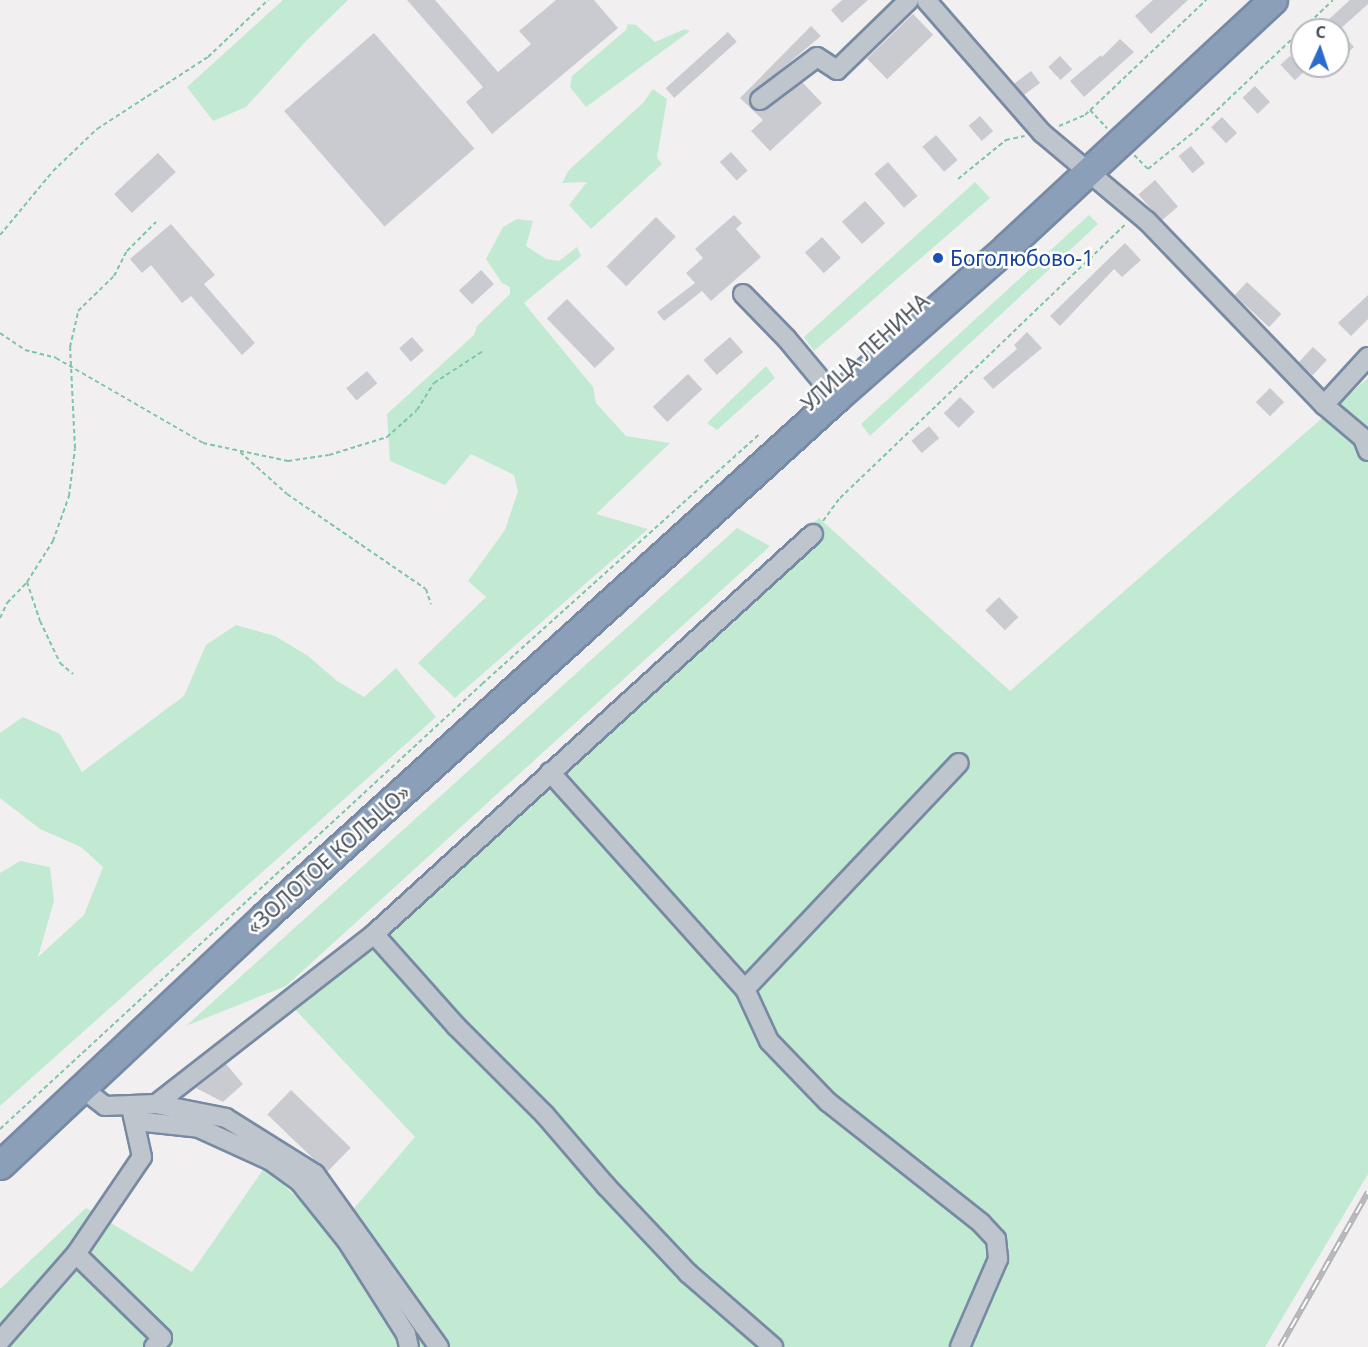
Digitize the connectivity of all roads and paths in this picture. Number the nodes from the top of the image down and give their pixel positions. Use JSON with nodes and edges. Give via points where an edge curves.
{"nodes":[{"id":1,"x":268,"y":0,"type":"edge"},
{"id":2,"x":909,"y":0,"type":"edge"},
{"id":3,"x":926,"y":0,"type":"edge"},
{"id":4,"x":1206,"y":0,"type":"edge"},
{"id":5,"x":1273,"y":0,"type":"edge"},
{"id":6,"x":1333,"y":0,"type":"edge"},
{"id":7,"x":760,"y":100,"type":"dead end"},
{"id":8,"x":1090,"y":110,"type":"junction"},
{"id":9,"x":1042,"y":133,"type":"junction"},
{"id":10,"x":1120,"y":141,"type":"junction"},
{"id":11,"x":1089,"y":170,"type":"junction"},
{"id":12,"x":958,"y":179,"type":"dead end"},
{"id":13,"x":1138,"y":213,"type":"junction"},
{"id":14,"x":156,"y":222,"type":"dead end"},
{"id":15,"x":0,"y":235,"type":"edge"},
{"id":16,"x":743,"y":294,"type":"dead end"},
{"id":17,"x":0,"y":333,"type":"edge"},
{"id":18,"x":483,"y":351,"type":"dead end"},
{"id":19,"x":1368,"y":357,"type":"edge"},
{"id":20,"x":72,"y":368,"type":"junction"},
{"id":21,"x":826,"y":386,"type":"junction"},
{"id":22,"x":1324,"y":405,"type":"junction"},
{"id":23,"x":759,"y":435,"type":"dead end"},
{"id":24,"x":238,"y":450,"type":"junction"},
{"id":25,"x":1368,"y":451,"type":"edge"},
{"id":26,"x":813,"y":534,"type":"joint"},
{"id":27,"x":655,"y":552,"type":"junction"},
{"id":28,"x":27,"y":582,"type":"junction"},
{"id":29,"x":431,"y":604,"type":"dead end"},
{"id":30,"x":0,"y":618,"type":"edge"},
{"id":31,"x":73,"y":674,"type":"dead end"},
{"id":32,"x":958,"y":763,"type":"dead end"},
{"id":33,"x":550,"y":772,"type":"junction"},
{"id":34,"x":374,"y":934,"type":"junction"},
{"id":35,"x":745,"y":989,"type":"junction"},
{"id":36,"x":82,"y":1088,"type":"junction"},
{"id":37,"x":156,"y":1104,"type":"junction"},
{"id":38,"x":133,"y":1113,"type":"junction"},
{"id":39,"x":0,"y":1129,"type":"edge"},
{"id":40,"x":0,"y":1141,"type":"edge"},
{"id":41,"x":0,"y":1165,"type":"edge"},
{"id":42,"x":76,"y":1254,"type":"junction"},
{"id":43,"x":0,"y":1341,"type":"edge"},
{"id":44,"x":154,"y":1347,"type":"edge"},
{"id":45,"x":409,"y":1347,"type":"edge"},
{"id":46,"x":439,"y":1347,"type":"edge"},
{"id":47,"x":773,"y":1347,"type":"edge"},
{"id":48,"x":960,"y":1347,"type":"edge"}],
"edges":[{"from":1,"to":15,"type":"path","via":[[208,57],[97,129],[53,171]]},
{"from":2,"to":7,"type":"street","via":[[837,70],[816,57]]},
{"from":3,"to":9,"type":"street"},
{"from":4,"to":8,"type":"path"},
{"from":5,"to":10,"type":"highway","name":"УЛИЦА ЛЕНИНА"},
{"from":6,"to":10,"type":"path","via":[[1148,169]]},
{"from":8,"to":9,"type":"path"},
{"from":8,"to":10,"type":"path"},
{"from":9,"to":11,"type":"street"},
{"from":9,"to":12,"type":"path","via":[[1006,140]]},
{"from":10,"to":11,"type":"highway","name":"УЛИЦА ЛЕНИНА"},
{"from":11,"to":13,"type":"street"},
{"from":11,"to":21,"type":"highway","name":"УЛИЦА ЛЕНИНА","via":[[995,239]]},
{"from":11,"to":27,"type":"highway","name":"УЛИЦА ЛЕНИНА","via":[[1007,247]]},
{"from":13,"to":22,"type":"street"},
{"from":13,"to":26,"type":"path","via":[[840,498]]},
{"from":14,"to":20,"type":"path","via":[[127,251],[114,276],[78,311],[70,347]]},
{"from":16,"to":21,"type":"street"},
{"from":17,"to":20,"type":"path","via":[[24,351],[56,358]]},
{"from":18,"to":24,"type":"path","via":[[434,382],[417,410],[387,437],[329,455],[288,461]]},
{"from":19,"to":22,"type":"street"},
{"from":20,"to":24,"type":"path","via":[[202,443]]},
{"from":20,"to":28,"type":"path","via":[[75,448],[69,496],[53,541]]},
{"from":21,"to":27,"type":"highway","name":"УЛИЦА ЛЕНИНА"},
{"from":22,"to":25,"type":"street","via":[[1363,438]]},
{"from":23,"to":39,"type":"path","via":[[482,684]]},
{"from":24,"to":29,"type":"path","via":[[286,494],[426,589]]},
{"from":26,"to":33,"type":"street"},
{"from":27,"to":36,"type":"highway","name":"«ЗОЛОТОЕ КОЛЬЦО»"},
{"from":27,"to":40,"type":"highway","name":"«ЗОЛОТОЕ КОЛЬЦО»","via":[[252,905]]},
{"from":28,"to":30,"type":"path","via":[[7,603]]},
{"from":28,"to":31,"type":"path","via":[[60,663]]},
{"from":32,"to":35,"type":"street"},
{"from":33,"to":34,"type":"street"},
{"from":33,"to":35,"type":"street"},
{"from":34,"to":37,"type":"street"},
{"from":34,"to":47,"type":"street","via":[[688,1273]]},
{"from":35,"to":48,"type":"street","via":[[769,1041],[828,1102],[996,1239],[998,1259]]},
{"from":36,"to":38,"type":"street","via":[[105,1106]]},
{"from":36,"to":41,"type":"highway","name":"«ЗОЛОТОЕ КОЛЬЦО»"},
{"from":37,"to":38,"type":"street"},
{"from":37,"to":46,"type":"street","via":[[226,1118],[315,1174]]},
{"from":38,"to":42,"type":"street","via":[[142,1157]]},
{"from":38,"to":45,"type":"street","via":[[199,1128],[271,1161],[299,1181],[347,1241],[406,1334]]},
{"from":42,"to":43,"type":"street"},
{"from":42,"to":44,"type":"street","via":[[162,1338]]}]}
